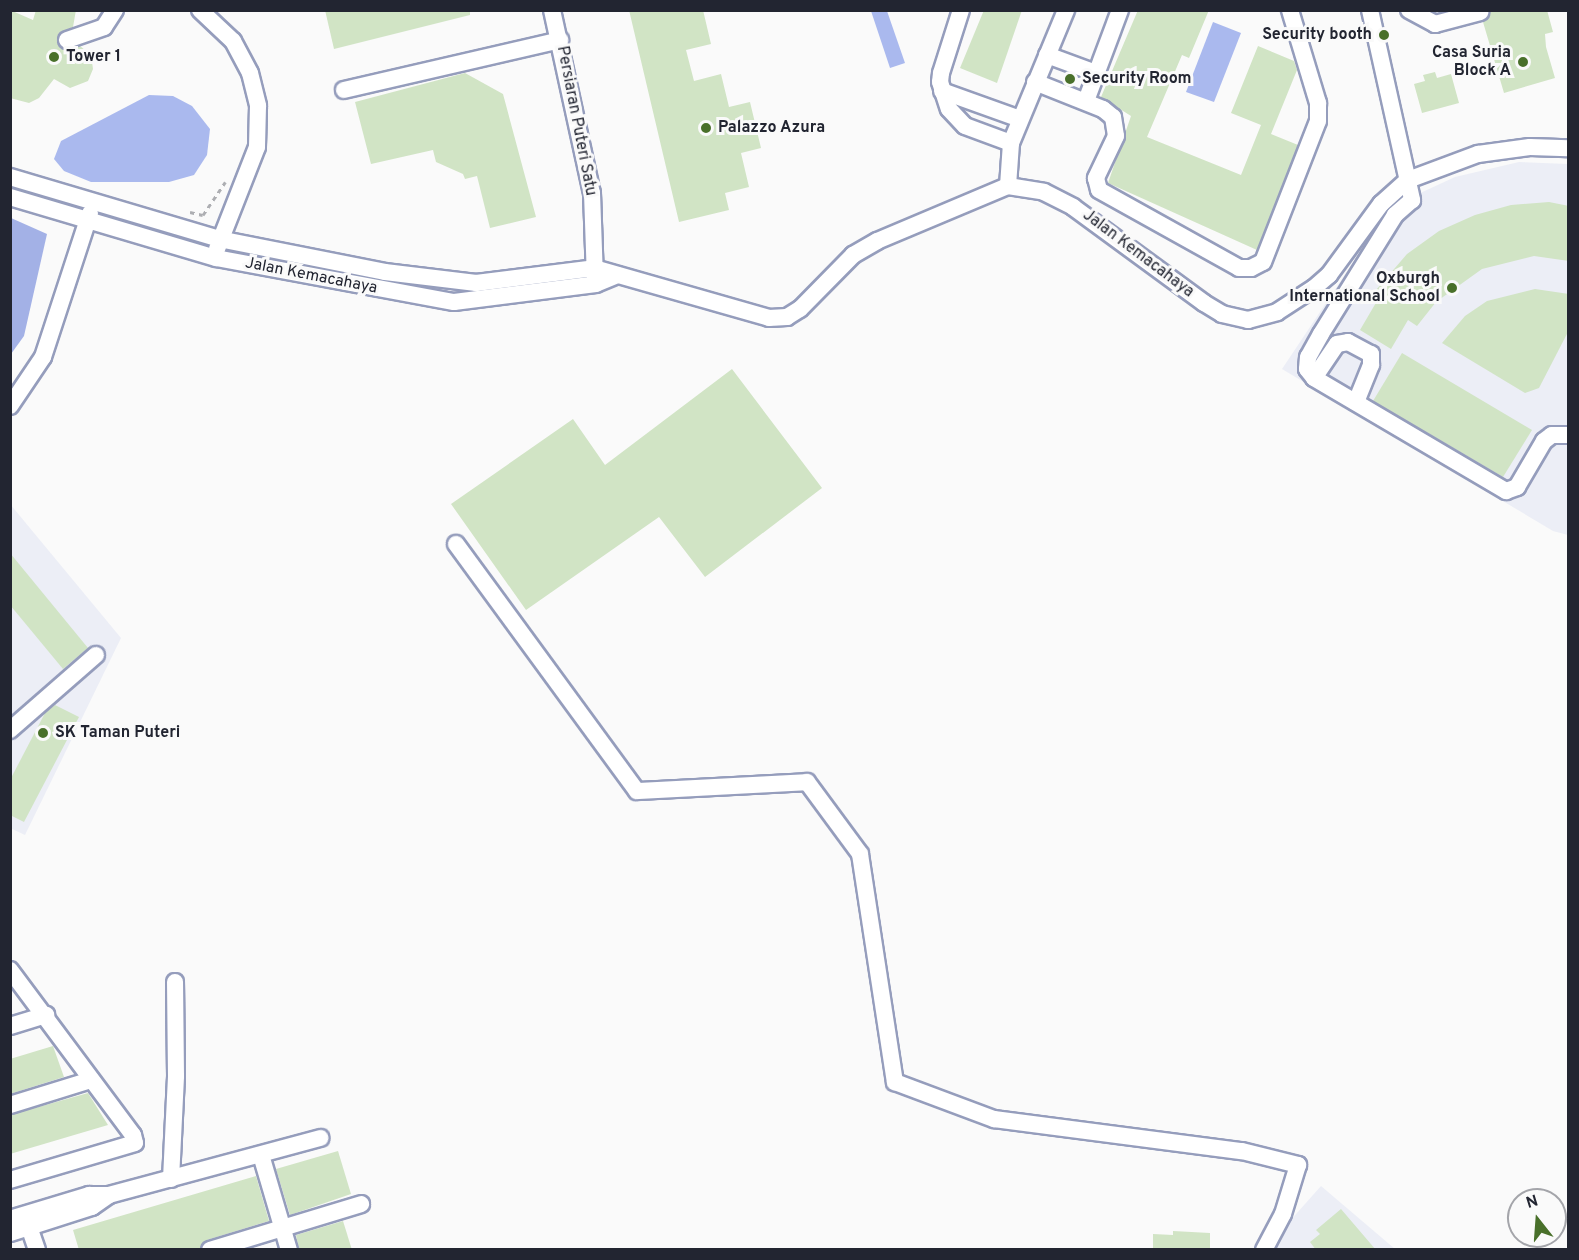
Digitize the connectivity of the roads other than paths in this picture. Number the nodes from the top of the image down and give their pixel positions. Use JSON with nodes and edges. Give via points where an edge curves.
{"nodes":[{"id":1,"x":115,"y":10,"type":"edge"},
{"id":2,"x":200,"y":10,"type":"edge"},
{"id":3,"x":552,"y":10,"type":"edge"},
{"id":4,"x":961,"y":10,"type":"edge"},
{"id":5,"x":1066,"y":10,"type":"edge"},
{"id":6,"x":1120,"y":10,"type":"edge"},
{"id":7,"x":1290,"y":10,"type":"edge"},
{"id":8,"x":1370,"y":10,"type":"edge"},
{"id":9,"x":1409,"y":10,"type":"edge"},
{"id":10,"x":1480,"y":12,"type":"dead end"},
{"id":11,"x":67,"y":40,"type":"dead end"},
{"id":12,"x":560,"y":40,"type":"junction"},
{"id":13,"x":1047,"y":55,"type":"junction"},
{"id":14,"x":1096,"y":73,"type":"junction"},
{"id":15,"x":1035,"y":82,"type":"junction"},
{"id":16,"x":344,"y":90,"type":"dead end"},
{"id":17,"x":942,"y":91,"type":"junction"},
{"id":18,"x":1086,"y":101,"type":"junction"},
{"id":19,"x":1020,"y":119,"type":"junction"},
{"id":20,"x":1011,"y":143,"type":"junction"},
{"id":21,"x":1569,"y":148,"type":"edge"},
{"id":22,"x":10,"y":177,"type":"edge"},
{"id":23,"x":1408,"y":180,"type":"junction"},
{"id":24,"x":1008,"y":186,"type":"junction"},
{"id":25,"x":10,"y":197,"type":"edge"},
{"id":26,"x":93,"y":204,"type":"junction"},
{"id":27,"x":87,"y":222,"type":"junction"},
{"id":28,"x":219,"y":240,"type":"junction"},
{"id":29,"x":216,"y":258,"type":"junction"},
{"id":30,"x":595,"y":276,"type":"junction"},
{"id":31,"x":1321,"y":334,"type":"junction"},
{"id":32,"x":1337,"y":344,"type":"junction"},
{"id":33,"x":1314,"y":378,"type":"junction"},
{"id":34,"x":1356,"y":402,"type":"junction"},
{"id":35,"x":10,"y":406,"type":"edge"},
{"id":36,"x":1567,"y":434,"type":"edge"},
{"id":37,"x":456,"y":544,"type":"dead end"},
{"id":38,"x":96,"y":655,"type":"dead end"},
{"id":39,"x":10,"y":730,"type":"edge"},
{"id":40,"x":10,"y":970,"type":"edge"},
{"id":41,"x":175,"y":982,"type":"dead end"},
{"id":42,"x":46,"y":1015,"type":"junction"},
{"id":43,"x":10,"y":1026,"type":"edge"},
{"id":44,"x":91,"y":1080,"type":"junction"},
{"id":45,"x":10,"y":1105,"type":"edge"},
{"id":46,"x":320,"y":1138,"type":"dead end"},
{"id":47,"x":261,"y":1155,"type":"junction"},
{"id":48,"x":171,"y":1179,"type":"junction"},
{"id":49,"x":10,"y":1180,"type":"edge"},
{"id":50,"x":361,"y":1204,"type":"dead end"},
{"id":51,"x":21,"y":1220,"type":"edge"},
{"id":52,"x":283,"y":1227,"type":"junction"},
{"id":53,"x":10,"y":1233,"type":"edge"},
{"id":54,"x":1269,"y":1248,"type":"edge"},
{"id":55,"x":37,"y":1250,"type":"edge"},
{"id":56,"x":210,"y":1250,"type":"edge"},
{"id":57,"x":289,"y":1250,"type":"edge"}],
"edges":[{"from":1,"to":11,"type":"street","via":[[104,27]]},
{"from":2,"to":28,"type":"street","via":[[233,41],[250,73],[258,106],[257,147]]},
{"from":3,"to":12,"type":"street","name":"Persiaran Puteri Satu"},
{"from":4,"to":17,"type":"street","via":[[943,62]]},
{"from":5,"to":13,"type":"street"},
{"from":6,"to":14,"type":"street"},
{"from":7,"to":18,"type":"street","via":[[1318,103],[1318,121],[1263,262],[1251,268],[1239,268],[1099,190],[1096,178],[1116,136],[1113,117]]},
{"from":8,"to":23,"type":"street"},
{"from":9,"to":10,"type":"street","via":[[1435,24]]},
{"from":12,"to":16,"type":"street"},
{"from":12,"to":30,"type":"street","name":"Persiaran Puteri Satu","via":[[592,193]]},
{"from":13,"to":14,"type":"street"},
{"from":13,"to":15,"type":"street"},
{"from":14,"to":18,"type":"street"},
{"from":15,"to":18,"type":"street"},
{"from":15,"to":19,"type":"street"},
{"from":17,"to":19,"type":"street"},
{"from":17,"to":20,"type":"street","via":[[956,120]]},
{"from":19,"to":20,"type":"street"},
{"from":20,"to":24,"type":"street"},
{"from":21,"to":23,"type":"street","name":"Jalan Kemacahaya","via":[[1530,147],[1478,154]]},
{"from":22,"to":26,"type":"street","name":"Jalan Kemacahaya"},
{"from":23,"to":24,"type":"street","name":"Jalan Kemacahaya","via":[[1382,204],[1329,275],[1277,312],[1248,320],[1222,314],[1204,303],[1073,207],[1044,192]]},
{"from":23,"to":31,"type":"street","via":[[1412,200],[1395,215]]},
{"from":24,"to":30,"type":"street","name":"Jalan Kemacahaya","via":[[853,255],[787,317],[769,318],[617,275]]},
{"from":25,"to":27,"type":"street","name":"Jalan Kemacahaya"},
{"from":26,"to":27,"type":"street"},
{"from":26,"to":28,"type":"street","name":"Jalan Kemacahaya"},
{"from":27,"to":29,"type":"street","name":"Jalan Kemacahaya"},
{"from":27,"to":35,"type":"street","via":[[43,357]]},
{"from":28,"to":29,"type":"street"},
{"from":28,"to":30,"type":"street","name":"Jalan Kemacahaya","via":[[385,272],[476,283]]},
{"from":29,"to":30,"type":"street","name":"Jalan Kemacahaya","via":[[454,302]]},
{"from":31,"to":32,"type":"street"},
{"from":31,"to":33,"type":"street","via":[[1308,357],[1307,369]]},
{"from":32,"to":33,"type":"street"},
{"from":32,"to":34,"type":"street","via":[[1348,342],[1371,354]]},
{"from":33,"to":34,"type":"street"},
{"from":34,"to":36,"type":"street","via":[[1511,492],[1544,441]]},
{"from":37,"to":54,"type":"street","via":[[637,790],[807,782],[860,854],[895,1082],[994,1119],[1242,1151],[1298,1165]]},
{"from":38,"to":39,"type":"street"},
{"from":40,"to":42,"type":"street"},
{"from":41,"to":48,"type":"street"},
{"from":42,"to":43,"type":"street"},
{"from":42,"to":44,"type":"street"},
{"from":44,"to":45,"type":"street"},
{"from":44,"to":49,"type":"street","via":[[135,1143]]},
{"from":46,"to":47,"type":"street"},
{"from":47,"to":48,"type":"street"},
{"from":47,"to":52,"type":"street"},
{"from":48,"to":51,"type":"street","via":[[109,1195],[89,1195]]},
{"from":50,"to":52,"type":"street"},
{"from":51,"to":53,"type":"street"},
{"from":51,"to":55,"type":"street"},
{"from":52,"to":56,"type":"street"},
{"from":52,"to":57,"type":"street"}]}
